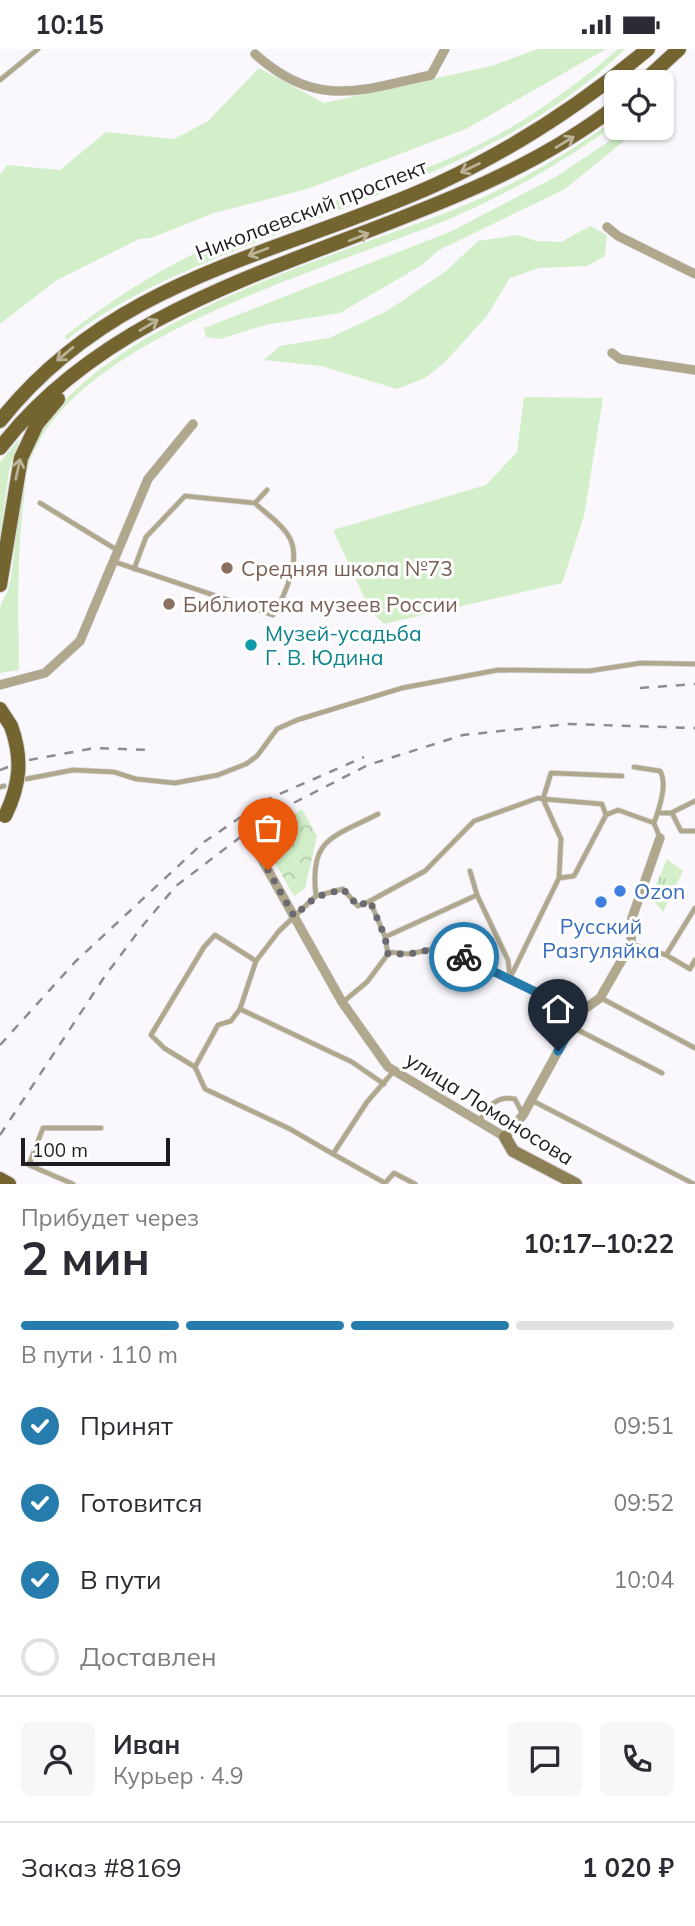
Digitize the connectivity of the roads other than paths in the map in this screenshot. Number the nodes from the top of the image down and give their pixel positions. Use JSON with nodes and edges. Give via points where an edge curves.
{"nodes":[{"id":1,"x":38,"y":49,"type":"edge"},
{"id":2,"x":444,"y":49,"type":"edge"},
{"id":3,"x":631,"y":49,"type":"edge"},
{"id":4,"x":648,"y":49,"type":"edge"},
{"id":5,"x":678,"y":49,"type":"edge"},
{"id":6,"x":256,"y":51,"type":"edge"},
{"id":7,"x":656,"y":70,"type":"edge"},
{"id":8,"x":0,"y":80,"type":"edge"},
{"id":9,"x":600,"y":86,"type":"junction"},
{"id":10,"x":604,"y":114,"type":"edge"},
{"id":11,"x":607,"y":227,"type":"dead end"},
{"id":12,"x":695,"y":274,"type":"edge"},
{"id":13,"x":612,"y":353,"type":"dead end"},
{"id":14,"x":91,"y":361,"type":"junction"},
{"id":15,"x":695,"y":370,"type":"edge"},
{"id":16,"x":4,"y":415,"type":"edge"},
{"id":17,"x":193,"y":424,"type":"dead end"},
{"id":18,"x":0,"y":448,"type":"edge"},
{"id":19,"x":267,"y":490,"type":"dead end"},
{"id":20,"x":40,"y":503,"type":"dead end"},
{"id":21,"x":255,"y":503,"type":"junction"},
{"id":22,"x":120,"y":551,"type":"junction"},
{"id":23,"x":115,"y":562,"type":"junction"},
{"id":24,"x":134,"y":569,"type":"junction"},
{"id":25,"x":0,"y":585,"type":"edge"},
{"id":26,"x":695,"y":664,"type":"edge"},
{"id":27,"x":0,"y":685,"type":"edge"},
{"id":28,"x":0,"y":709,"type":"edge"},
{"id":29,"x":634,"y":767,"type":"dead end"},
{"id":30,"x":622,"y":776,"type":"dead end"},
{"id":31,"x":26,"y":779,"type":"dead end"},
{"id":32,"x":543,"y":799,"type":"junction"},
{"id":33,"x":695,"y":801,"type":"edge"},
{"id":34,"x":658,"y":813,"type":"junction"},
{"id":35,"x":671,"y":813,"type":"junction"},
{"id":36,"x":378,"y":814,"type":"dead end"},
{"id":37,"x":606,"y":815,"type":"junction"},
{"id":38,"x":2,"y":820,"type":"edge"},
{"id":39,"x":654,"y":823,"type":"junction"},
{"id":40,"x":695,"y":831,"type":"edge"},
{"id":41,"x":660,"y":838,"type":"joint"},
{"id":42,"x":255,"y":847,"type":"dead end"},
{"id":43,"x":470,"y":871,"type":"dead end"},
{"id":44,"x":559,"y":878,"type":"junction"},
{"id":45,"x":477,"y":895,"type":"junction"},
{"id":46,"x":316,"y":897,"type":"junction"},
{"id":47,"x":370,"y":901,"type":"junction"},
{"id":48,"x":695,"y":908,"type":"edge"},
{"id":49,"x":294,"y":916,"type":"junction"},
{"id":50,"x":385,"y":937,"type":"junction"},
{"id":51,"x":631,"y":944,"type":"junction"},
{"id":52,"x":388,"y":954,"type":"junction"},
{"id":53,"x":666,"y":955,"type":"junction"},
{"id":54,"x":695,"y":960,"type":"edge"},
{"id":55,"x":256,"y":961,"type":"junction"},
{"id":56,"x":510,"y":978,"type":"junction"},
{"id":57,"x":600,"y":998,"type":"junction"},
{"id":58,"x":342,"y":1002,"type":"junction"},
{"id":59,"x":240,"y":1009,"type":"junction"},
{"id":60,"x":579,"y":1013,"type":"junction"},
{"id":61,"x":572,"y":1027,"type":"junction"},
{"id":62,"x":695,"y":1048,"type":"edge"},
{"id":63,"x":195,"y":1067,"type":"junction"},
{"id":64,"x":393,"y":1072,"type":"junction"},
{"id":65,"x":662,"y":1073,"type":"dead end"},
{"id":66,"x":384,"y":1084,"type":"junction"},
{"id":67,"x":531,"y":1100,"type":"junction"},
{"id":68,"x":523,"y":1115,"type":"junction"},
{"id":69,"x":478,"y":1122,"type":"junction"},
{"id":70,"x":101,"y":1128,"type":"dead end"},
{"id":71,"x":505,"y":1137,"type":"junction"},
{"id":72,"x":333,"y":1154,"type":"junction"},
{"id":73,"x":0,"y":1179,"type":"edge"},
{"id":74,"x":9,"y":1184,"type":"edge"},
{"id":75,"x":73,"y":1184,"type":"edge"},
{"id":76,"x":415,"y":1184,"type":"edge"},
{"id":77,"x":576,"y":1184,"type":"edge"},
{"id":78,"x":694,"y":1184,"type":"edge"}],
"edges":[{"from":1,"to":8,"type":"lane"},
{"from":2,"to":6,"type":"street","via":[[431,75],[355,92],[322,92],[275,72]]},
{"from":3,"to":9,"type":"main road"},
{"from":4,"to":9,"type":"main road","name":"Николаевский проспект"},
{"from":5,"to":7,"type":"main road"},
{"from":9,"to":16,"type":"main road","name":"Николаевский проспект","one_way":true,"via":[[536,133],[432,186],[209,271],[136,305],[72,348]]},
{"from":14,"to":10,"type":"main road","name":"Николаевский проспект","one_way":true,"via":[[195,301],[508,174]]},
{"from":11,"to":12,"type":"street"},
{"from":13,"to":15,"type":"street","via":[[620,359]]},
{"from":14,"to":18,"type":"main road","name":"Николаевский проспект","via":[[52,392]]},
{"from":25,"to":14,"type":"main road","one_way":true,"via":[[15,482],[28,439]]},
{"from":17,"to":22,"type":"street","via":[[148,479]]},
{"from":19,"to":21,"type":"lane"},
{"from":20,"to":22,"type":"lane"},
{"from":21,"to":24,"type":"lane","via":[[185,496],[146,537]]},
{"from":21,"to":24,"type":"lane","via":[[288,534],[293,547],[284,597],[272,615]]},
{"from":22,"to":23,"type":"street"},
{"from":23,"to":24,"type":"lane"},
{"from":23,"to":27,"type":"street","via":[[80,641],[45,673]]},
{"from":26,"to":31,"type":"lane","via":[[642,663],[589,671],[498,670],[402,688],[297,720],[278,729],[246,764],[218,775],[166,782],[73,770]]},
{"from":28,"to":38,"type":"main road","bridge":true,"via":[[19,749],[20,767],[16,794]]},
{"from":29,"to":34,"type":"lane","via":[[660,771],[663,776]]},
{"from":30,"to":32,"type":"lane","via":[[554,772],[549,774]]},
{"from":32,"to":37,"type":"lane","via":[[602,804]]},
{"from":32,"to":44,"type":"lane","via":[[561,839]]},
{"from":32,"to":47,"type":"lane","via":[[474,821],[425,871]]},
{"from":33,"to":35,"type":"lane"},
{"from":34,"to":35,"type":"lane"},
{"from":34,"to":39,"type":"lane"},
{"from":35,"to":40,"type":"lane","via":[[681,831]]},
{"from":36,"to":46,"type":"lane","via":[[326,841],[313,871]]},
{"from":37,"to":39,"type":"lane","via":[[618,810]]},
{"from":37,"to":44,"type":"lane","via":[[574,876]]},
{"from":39,"to":41,"type":"lane"},
{"from":41,"to":51,"type":"street","via":[[632,918]]},
{"from":42,"to":49,"type":"street","name":"улица Ломоносова"},
{"from":43,"to":45,"type":"lane"},
{"from":44,"to":56,"type":"lane"},
{"from":45,"to":50,"type":"lane"},
{"from":45,"to":56,"type":"lane","via":[[508,960]]},
{"from":46,"to":47,"type":"lane","via":[[343,889],[358,906]]},
{"from":46,"to":49,"type":"lane"},
{"from":47,"to":50,"type":"lane"},
{"from":48,"to":53,"type":"lane"},
{"from":49,"to":55,"type":"lane"},
{"from":49,"to":58,"type":"street","name":"улица Ломоносова"},
{"from":50,"to":52,"type":"lane"},
{"from":51,"to":53,"type":"lane"},
{"from":51,"to":57,"type":"street"},
{"from":52,"to":56,"type":"lane","via":[[443,947]]},
{"from":52,"to":58,"type":"lane"},
{"from":53,"to":54,"type":"lane","via":[[690,969]]},
{"from":55,"to":59,"type":"lane"},
{"from":55,"to":63,"type":"lane","via":[[215,935],[151,1035]]},
{"from":56,"to":60,"type":"lane"},
{"from":57,"to":60,"type":"street"},
{"from":57,"to":62,"type":"lane"},
{"from":58,"to":64,"type":"street","name":"улица Ломоносова"},
{"from":59,"to":63,"type":"lane","via":[[231,1021],[218,1025]]},
{"from":59,"to":66,"type":"lane","via":[[352,1062]]},
{"from":60,"to":61,"type":"street"},
{"from":61,"to":65,"type":"lane"},
{"from":61,"to":67,"type":"street"},
{"from":63,"to":72,"type":"lane","via":[[205,1089]]},
{"from":64,"to":66,"type":"lane"},
{"from":64,"to":69,"type":"street","name":"улица Ломоносова"},
{"from":66,"to":72,"type":"lane"},
{"from":67,"to":68,"type":"street"},
{"from":67,"to":78,"type":"lane"},
{"from":68,"to":69,"type":"lane","via":[[515,1099],[505,1097],[495,1101]]},
{"from":68,"to":71,"type":"street"},
{"from":69,"to":71,"type":"street","name":"улица Ломоносова"},
{"from":70,"to":75,"type":"lane","via":[[43,1128],[29,1165]]},
{"from":71,"to":77,"type":"street","name":"улица Ломоносова","via":[[513,1151]]},
{"from":72,"to":76,"type":"lane","via":[[386,1183],[394,1173]]},
{"from":73,"to":74,"type":"main road"}]}
